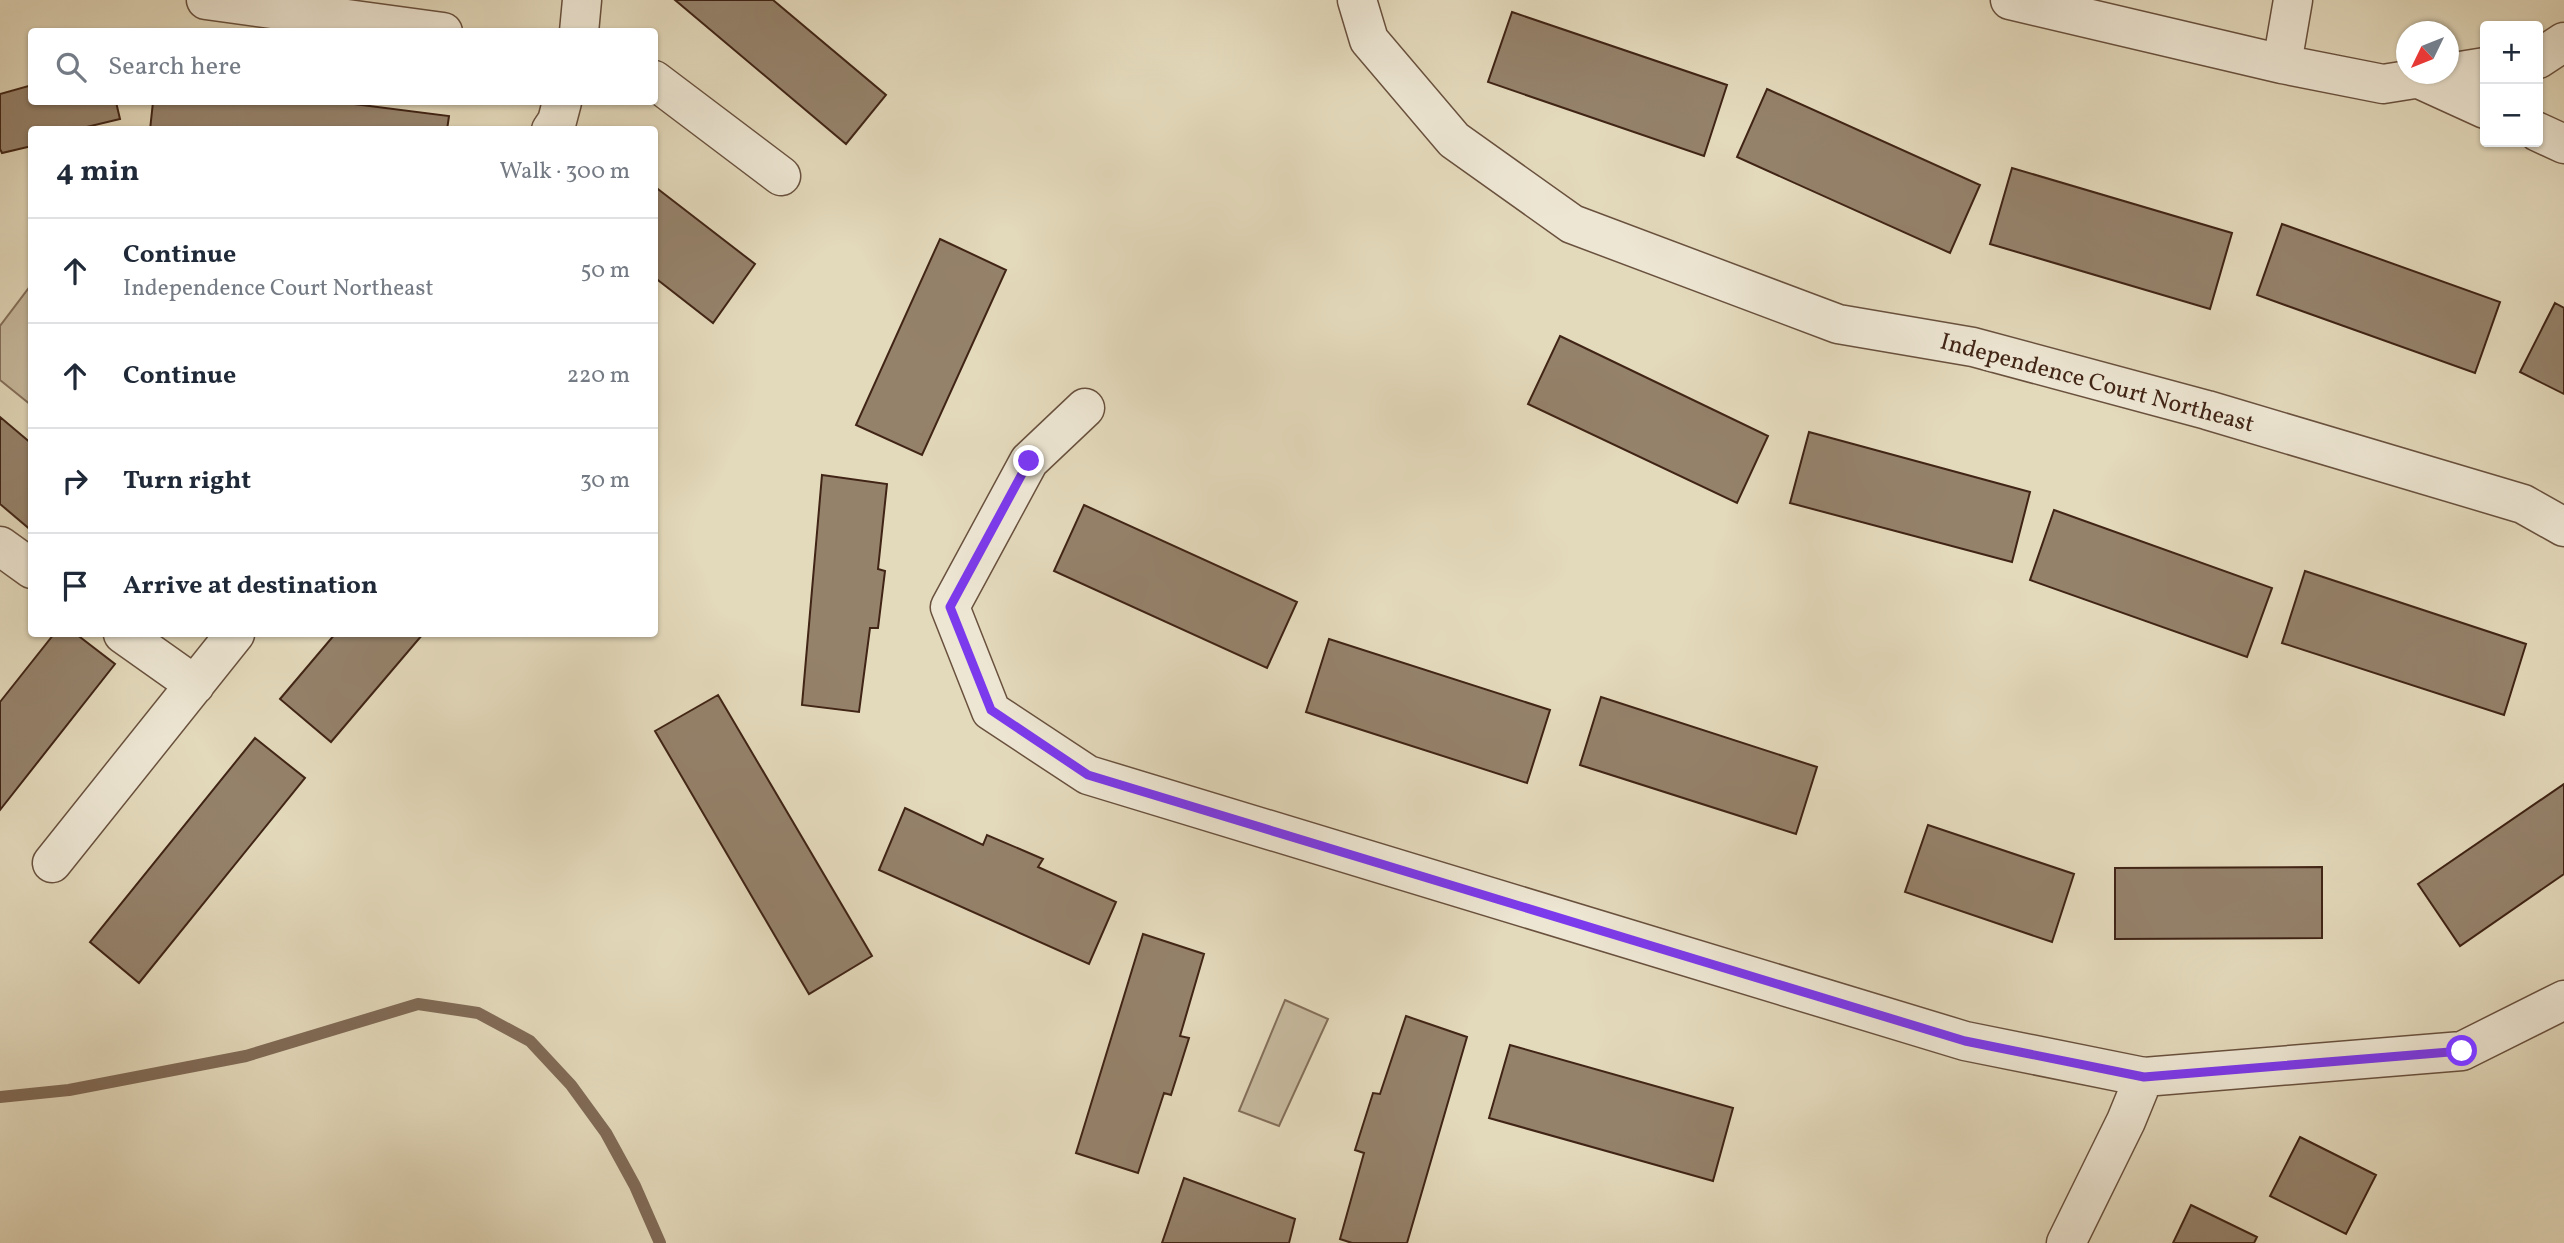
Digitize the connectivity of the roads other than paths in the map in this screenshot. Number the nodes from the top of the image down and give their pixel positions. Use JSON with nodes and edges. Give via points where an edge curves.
{"nodes":[{"id":1,"x":206,"y":0,"type":"edge"},
{"id":2,"x":582,"y":0,"type":"edge"},
{"id":3,"x":1357,"y":0,"type":"edge"},
{"id":4,"x":2010,"y":0,"type":"edge"},
{"id":5,"x":2292,"y":0,"type":"edge"},
{"id":6,"x":413,"y":28,"type":"edge"},
{"id":7,"x":579,"y":28,"type":"edge"},
{"id":8,"x":2282,"y":64,"type":"junction"},
{"id":9,"x":2480,"y":68,"type":"edge"},
{"id":10,"x":2459,"y":71,"type":"edge"},
{"id":11,"x":2396,"y":82,"type":"edge"},
{"id":12,"x":658,"y":83,"type":"edge"},
{"id":13,"x":2450,"y":84,"type":"edge"},
{"id":14,"x":561,"y":105,"type":"edge"},
{"id":15,"x":2480,"y":105,"type":"edge"},
{"id":16,"x":554,"y":126,"type":"edge"},
{"id":17,"x":2543,"y":134,"type":"edge"},
{"id":18,"x":2564,"y":144,"type":"edge"},
{"id":19,"x":782,"y":176,"type":"dead end"},
{"id":20,"x":1085,"y":408,"type":"dead end"},
{"id":21,"x":2564,"y":527,"type":"edge"},
{"id":22,"x":0,"y":546,"type":"edge"},
{"id":23,"x":28,"y":566,"type":"edge"},
{"id":24,"x":126,"y":637,"type":"edge"},
{"id":25,"x":233,"y":637,"type":"edge"},
{"id":26,"x":195,"y":685,"type":"junction"},
{"id":27,"x":52,"y":863,"type":"dead end"},
{"id":28,"x":2564,"y":1000,"type":"edge"},
{"id":29,"x":2144,"y":1077,"type":"junction"},
{"id":30,"x":2066,"y":1243,"type":"edge"}],
"edges":[{"from":1,"to":6,"type":"street"},
{"from":2,"to":7,"type":"street"},
{"from":3,"to":21,"type":"street","name":"Independence Court Northeast","via":[[1369,40],[1454,140],[1572,224],[1838,324],[1973,347],[2194,407],[2523,504]]},
{"from":4,"to":8,"type":"street"},
{"from":5,"to":8,"type":"street"},
{"from":8,"to":11,"type":"street","via":[[2383,84]]},
{"from":9,"to":10,"type":"street"},
{"from":12,"to":19,"type":"street"},
{"from":13,"to":15,"type":"street"},
{"from":14,"to":16,"type":"street"},
{"from":17,"to":18,"type":"street"},
{"from":20,"to":29,"type":"street","via":[[1029,461],[950,607],[991,710],[1088,775],[1965,1041]]},
{"from":22,"to":23,"type":"street"},
{"from":24,"to":26,"type":"street"},
{"from":25,"to":26,"type":"street"},
{"from":26,"to":27,"type":"street"},
{"from":28,"to":29,"type":"street","via":[[2462,1051]]},
{"from":29,"to":30,"type":"street"}]}
